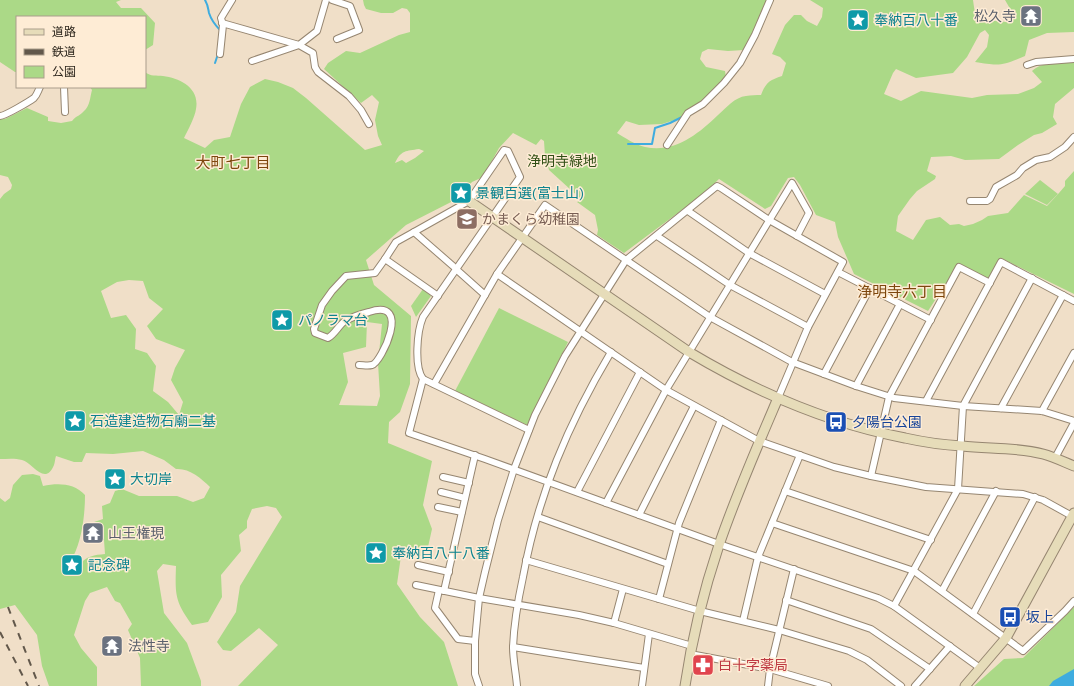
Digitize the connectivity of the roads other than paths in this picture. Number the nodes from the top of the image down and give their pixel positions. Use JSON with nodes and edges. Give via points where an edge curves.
{"nodes":[{"id":1,"x":232,"y":0,"type":"edge"},
{"id":2,"x":326,"y":0,"type":"edge"},
{"id":3,"x":332,"y":0,"type":"edge"},
{"id":4,"x":770,"y":0,"type":"edge"},
{"id":5,"x":222,"y":23,"type":"junction"},
{"id":6,"x":337,"y":39,"type":"dead end"},
{"id":7,"x":299,"y":45,"type":"junction"},
{"id":8,"x":220,"y":54,"type":"dead end"},
{"id":9,"x":1074,"y":58,"type":"edge"},
{"id":10,"x":252,"y":61,"type":"dead end"},
{"id":11,"x":1027,"y":65,"type":"dead end"},
{"id":12,"x":39,"y":88,"type":"edge"},
{"id":13,"x":64,"y":88,"type":"edge"},
{"id":14,"x":65,"y":112,"type":"dead end"},
{"id":15,"x":0,"y":116,"type":"edge"},
{"id":16,"x":370,"y":124,"type":"dead end"},
{"id":17,"x":1074,"y":137,"type":"edge"},
{"id":18,"x":668,"y":145,"type":"dead end"},
{"id":19,"x":469,"y":201,"type":"junction"},
{"id":20,"x":970,"y":201,"type":"dead end"},
{"id":21,"x":688,"y":211,"type":"junction"},
{"id":22,"x":493,"y":217,"type":"junction"},
{"id":23,"x":769,"y":220,"type":"junction"},
{"id":24,"x":414,"y":232,"type":"junction"},
{"id":25,"x":657,"y":236,"type":"junction"},
{"id":26,"x":796,"y":236,"type":"junction"},
{"id":27,"x":522,"y":237,"type":"junction"},
{"id":28,"x":749,"y":253,"type":"junction"},
{"id":29,"x":385,"y":259,"type":"junction"},
{"id":30,"x":626,"y":260,"type":"junction"},
{"id":31,"x":457,"y":270,"type":"junction"},
{"id":32,"x":838,"y":272,"type":"junction"},
{"id":33,"x":497,"y":274,"type":"junction"},
{"id":34,"x":1032,"y":278,"type":"junction"},
{"id":35,"x":990,"y":283,"type":"junction"},
{"id":36,"x":730,"y":285,"type":"junction"},
{"id":37,"x":870,"y":288,"type":"junction"},
{"id":38,"x":604,"y":294,"type":"junction"},
{"id":39,"x":825,"y":294,"type":"junction"},
{"id":40,"x":485,"y":295,"type":"junction"},
{"id":41,"x":1063,"y":295,"type":"junction"},
{"id":42,"x":438,"y":296,"type":"junction"},
{"id":43,"x":1074,"y":301,"type":"edge"},
{"id":44,"x":900,"y":304,"type":"junction"},
{"id":45,"x":710,"y":317,"type":"junction"},
{"id":46,"x":931,"y":320,"type":"junction"},
{"id":47,"x":808,"y":327,"type":"junction"},
{"id":48,"x":580,"y":331,"type":"junction"},
{"id":49,"x":611,"y":352,"type":"junction"},
{"id":50,"x":689,"y":352,"type":"junction"},
{"id":51,"x":1074,"y":352,"type":"edge"},
{"id":52,"x":792,"y":362,"type":"junction"},
{"id":53,"x":359,"y":364,"type":"dead end"},
{"id":54,"x":640,"y":372,"type":"junction"},
{"id":55,"x":824,"y":374,"type":"junction"},
{"id":56,"x":423,"y":379,"type":"junction"},
{"id":57,"x":434,"y":384,"type":"junction"},
{"id":58,"x":856,"y":386,"type":"junction"},
{"id":59,"x":666,"y":390,"type":"junction"},
{"id":60,"x":889,"y":397,"type":"junction"},
{"id":61,"x":778,"y":398,"type":"junction"},
{"id":62,"x":926,"y":401,"type":"junction"},
{"id":63,"x":694,"y":406,"type":"junction"},
{"id":64,"x":963,"y":406,"type":"junction"},
{"id":65,"x":1001,"y":408,"type":"junction"},
{"id":66,"x":1042,"y":411,"type":"junction"},
{"id":67,"x":721,"y":420,"type":"junction"},
{"id":68,"x":1074,"y":422,"type":"edge"},
{"id":69,"x":529,"y":430,"type":"junction"},
{"id":70,"x":881,"y":433,"type":"junction"},
{"id":71,"x":759,"y":441,"type":"junction"},
{"id":72,"x":961,"y":446,"type":"junction"},
{"id":73,"x":475,"y":455,"type":"junction"},
{"id":74,"x":800,"y":455,"type":"junction"},
{"id":75,"x":1055,"y":458,"type":"junction"},
{"id":76,"x":1074,"y":466,"type":"edge"},
{"id":77,"x":514,"y":469,"type":"junction"},
{"id":78,"x":871,"y":476,"type":"junction"},
{"id":79,"x":443,"y":477,"type":"dead end"},
{"id":80,"x":548,"y":482,"type":"junction"},
{"id":81,"x":469,"y":484,"type":"junction"},
{"id":82,"x":958,"y":489,"type":"junction"},
{"id":83,"x":785,"y":491,"type":"junction"},
{"id":84,"x":996,"y":491,"type":"junction"},
{"id":85,"x":441,"y":492,"type":"dead end"},
{"id":86,"x":577,"y":492,"type":"junction"},
{"id":87,"x":1035,"y":497,"type":"junction"},
{"id":88,"x":465,"y":498,"type":"junction"},
{"id":89,"x":606,"y":503,"type":"junction"},
{"id":90,"x":438,"y":506,"type":"dead end"},
{"id":91,"x":462,"y":512,"type":"junction"},
{"id":92,"x":1073,"y":514,"type":"edge"},
{"id":93,"x":639,"y":515,"type":"junction"},
{"id":94,"x":538,"y":517,"type":"junction"},
{"id":95,"x":772,"y":523,"type":"junction"},
{"id":96,"x":677,"y":529,"type":"junction"},
{"id":97,"x":931,"y":540,"type":"junction"},
{"id":98,"x":719,"y":544,"type":"junction"},
{"id":99,"x":758,"y":557,"type":"junction"},
{"id":100,"x":526,"y":560,"type":"junction"},
{"id":101,"x":668,"y":564,"type":"junction"},
{"id":102,"x":418,"y":565,"type":"dead end"},
{"id":103,"x":794,"y":569,"type":"junction"},
{"id":104,"x":914,"y":571,"type":"junction"},
{"id":105,"x":449,"y":572,"type":"junction"},
{"id":106,"x":416,"y":585,"type":"dead end"},
{"id":107,"x":623,"y":589,"type":"junction"},
{"id":108,"x":442,"y":591,"type":"junction"},
{"id":109,"x":942,"y":591,"type":"junction"},
{"id":110,"x":479,"y":598,"type":"junction"},
{"id":111,"x":659,"y":599,"type":"junction"},
{"id":112,"x":786,"y":600,"type":"junction"},
{"id":113,"x":1074,"y":601,"type":"edge"},
{"id":114,"x":518,"y":605,"type":"junction"},
{"id":115,"x":894,"y":606,"type":"junction"},
{"id":116,"x":700,"y":611,"type":"junction"},
{"id":117,"x":973,"y":614,"type":"junction"},
{"id":118,"x":743,"y":621,"type":"junction"},
{"id":119,"x":614,"y":623,"type":"junction"},
{"id":120,"x":779,"y":630,"type":"junction"},
{"id":121,"x":649,"y":634,"type":"junction"},
{"id":122,"x":1006,"y":638,"type":"junction"},
{"id":123,"x":475,"y":641,"type":"junction"},
{"id":124,"x":950,"y":646,"type":"junction"},
{"id":125,"x":513,"y":647,"type":"junction"},
{"id":126,"x":691,"y":650,"type":"junction"},
{"id":127,"x":644,"y":668,"type":"junction"},
{"id":128,"x":980,"y":668,"type":"junction"},
{"id":129,"x":770,"y":669,"type":"junction"},
{"id":130,"x":930,"y":669,"type":"junction"},
{"id":131,"x":806,"y":683,"type":"edge"},
{"id":132,"x":479,"y":686,"type":"edge"},
{"id":133,"x":517,"y":686,"type":"edge"},
{"id":134,"x":642,"y":686,"type":"edge"},
{"id":135,"x":685,"y":686,"type":"edge"},
{"id":136,"x":768,"y":686,"type":"edge"},
{"id":137,"x":828,"y":686,"type":"edge"},
{"id":138,"x":901,"y":686,"type":"edge"},
{"id":139,"x":915,"y":686,"type":"edge"},
{"id":140,"x":965,"y":686,"type":"edge"}],
"edges":[{"from":1,"to":5,"type":"street","via":[[221,18]]},
{"from":2,"to":7,"type":"street","via":[[317,31]]},
{"from":3,"to":6,"type":"street","via":[[350,6],[359,30]]},
{"from":4,"to":18,"type":"street","via":[[740,63],[703,104],[688,113]]},
{"from":5,"to":7,"type":"street"},
{"from":5,"to":8,"type":"street"},
{"from":7,"to":10,"type":"street"},
{"from":7,"to":16,"type":"street","via":[[313,53],[318,72],[349,96]]},
{"from":9,"to":11,"type":"street"},
{"from":12,"to":15,"type":"street","via":[[33,99]]},
{"from":13,"to":14,"type":"street"},
{"from":17,"to":20,"type":"street","via":[[1050,157],[1036,160],[996,187],[987,201]]},
{"from":19,"to":22,"type":"street"},
{"from":19,"to":22,"type":"street","via":[[504,150],[508,151],[520,177]]},
{"from":19,"to":24,"type":"street"},
{"from":21,"to":23,"type":"street","via":[[717,186]]},
{"from":21,"to":25,"type":"street"},
{"from":21,"to":28,"type":"street"},
{"from":22,"to":27,"type":"street"},
{"from":22,"to":31,"type":"street"},
{"from":23,"to":26,"type":"street"},
{"from":23,"to":26,"type":"street","via":[[792,183],[809,213]]},
{"from":23,"to":28,"type":"street"},
{"from":24,"to":29,"type":"street","via":[[396,242]]},
{"from":24,"to":31,"type":"street"},
{"from":25,"to":30,"type":"street"},
{"from":25,"to":36,"type":"street"},
{"from":26,"to":32,"type":"street","via":[[843,262]]},
{"from":27,"to":30,"type":"street","via":[[545,205]]},
{"from":27,"to":33,"type":"street"},
{"from":27,"to":38,"type":"street"},
{"from":28,"to":36,"type":"street"},
{"from":28,"to":39,"type":"street"},
{"from":29,"to":42,"type":"street"},
{"from":29,"to":53,"type":"street","via":[[375,272],[346,276],[322,304],[314,329],[315,333],[328,338],[345,321],[373,311],[387,311],[391,316],[391,330],[377,362],[372,365]]},
{"from":30,"to":38,"type":"street"},
{"from":30,"to":45,"type":"street"},
{"from":31,"to":40,"type":"street"},
{"from":31,"to":42,"type":"street"},
{"from":32,"to":37,"type":"street"},
{"from":32,"to":39,"type":"street"},
{"from":33,"to":40,"type":"street"},
{"from":33,"to":48,"type":"street"},
{"from":34,"to":35,"type":"street","via":[[1001,262]]},
{"from":34,"to":41,"type":"street"},
{"from":34,"to":64,"type":"street"},
{"from":35,"to":46,"type":"street","via":[[959,267]]},
{"from":35,"to":62,"type":"street"},
{"from":36,"to":45,"type":"street"},
{"from":36,"to":47,"type":"street"},
{"from":37,"to":44,"type":"street"},
{"from":37,"to":55,"type":"street"},
{"from":38,"to":48,"type":"street"},
{"from":38,"to":50,"type":"street"},
{"from":39,"to":47,"type":"street"},
{"from":40,"to":57,"type":"street"},
{"from":41,"to":43,"type":"street"},
{"from":41,"to":65,"type":"street"},
{"from":42,"to":56,"type":"street","via":[[420,324],[417,359],[419,374]]},
{"from":44,"to":46,"type":"street"},
{"from":44,"to":58,"type":"street"},
{"from":45,"to":50,"type":"street"},
{"from":45,"to":52,"type":"street"},
{"from":46,"to":60,"type":"street"},
{"from":47,"to":52,"type":"street"},
{"from":48,"to":49,"type":"street"},
{"from":48,"to":69,"type":"street","via":[[551,382]]},
{"from":49,"to":54,"type":"street"},
{"from":49,"to":80,"type":"street","via":[[575,416]]},
{"from":50,"to":59,"type":"street"},
{"from":50,"to":61,"type":"street","via":[[741,382]]},
{"from":51,"to":66,"type":"street"},
{"from":52,"to":55,"type":"street"},
{"from":52,"to":61,"type":"street"},
{"from":54,"to":59,"type":"street"},
{"from":54,"to":86,"type":"street"},
{"from":55,"to":58,"type":"street"},
{"from":56,"to":57,"type":"street"},
{"from":56,"to":73,"type":"street","via":[[409,433]]},
{"from":57,"to":69,"type":"street"},
{"from":58,"to":60,"type":"street"},
{"from":59,"to":63,"type":"street"},
{"from":59,"to":89,"type":"street"},
{"from":60,"to":62,"type":"street"},
{"from":60,"to":70,"type":"street"},
{"from":61,"to":70,"type":"street","via":[[826,417]]},
{"from":61,"to":71,"type":"street"},
{"from":62,"to":64,"type":"street"},
{"from":63,"to":67,"type":"street"},
{"from":63,"to":93,"type":"street"},
{"from":64,"to":65,"type":"street"},
{"from":64,"to":72,"type":"street"},
{"from":65,"to":66,"type":"street"},
{"from":66,"to":68,"type":"street"},
{"from":67,"to":71,"type":"street"},
{"from":67,"to":96,"type":"street"},
{"from":68,"to":75,"type":"street"},
{"from":69,"to":77,"type":"street"},
{"from":70,"to":72,"type":"street"},
{"from":70,"to":78,"type":"street"},
{"from":71,"to":74,"type":"street"},
{"from":71,"to":98,"type":"street"},
{"from":72,"to":75,"type":"street","via":[[1029,451]]},
{"from":72,"to":82,"type":"street"},
{"from":73,"to":77,"type":"street"},
{"from":73,"to":81,"type":"street"},
{"from":74,"to":78,"type":"street"},
{"from":74,"to":83,"type":"street"},
{"from":75,"to":76,"type":"street"},
{"from":77,"to":80,"type":"street"},
{"from":77,"to":110,"type":"street","via":[[498,520]]},
{"from":78,"to":82,"type":"street","via":[[926,487]]},
{"from":79,"to":81,"type":"street"},
{"from":80,"to":86,"type":"street"},
{"from":80,"to":94,"type":"street"},
{"from":81,"to":88,"type":"street"},
{"from":82,"to":84,"type":"street"},
{"from":82,"to":97,"type":"street"},
{"from":83,"to":95,"type":"street"},
{"from":83,"to":97,"type":"street"},
{"from":84,"to":87,"type":"street"},
{"from":84,"to":109,"type":"street"},
{"from":85,"to":88,"type":"street"},
{"from":86,"to":89,"type":"street"},
{"from":87,"to":92,"type":"street"},
{"from":87,"to":117,"type":"street"},
{"from":88,"to":91,"type":"street"},
{"from":89,"to":93,"type":"street"},
{"from":90,"to":91,"type":"street"},
{"from":91,"to":105,"type":"street"},
{"from":92,"to":122,"type":"street"},
{"from":93,"to":96,"type":"street"},
{"from":94,"to":100,"type":"street"},
{"from":94,"to":101,"type":"street"},
{"from":95,"to":99,"type":"street"},
{"from":95,"to":104,"type":"street"},
{"from":96,"to":98,"type":"street"},
{"from":96,"to":101,"type":"street"},
{"from":97,"to":104,"type":"street"},
{"from":98,"to":99,"type":"street"},
{"from":98,"to":116,"type":"street"},
{"from":99,"to":103,"type":"street"},
{"from":99,"to":118,"type":"street"},
{"from":100,"to":107,"type":"street"},
{"from":100,"to":114,"type":"street"},
{"from":101,"to":111,"type":"street"},
{"from":102,"to":105,"type":"street"},
{"from":103,"to":112,"type":"street"},
{"from":103,"to":115,"type":"street"},
{"from":104,"to":109,"type":"street"},
{"from":104,"to":115,"type":"street"},
{"from":105,"to":108,"type":"street"},
{"from":106,"to":108,"type":"street"},
{"from":107,"to":111,"type":"street"},
{"from":107,"to":119,"type":"street"},
{"from":108,"to":110,"type":"street"},
{"from":108,"to":123,"type":"street","via":[[435,608],[458,638]]},
{"from":109,"to":117,"type":"street"},
{"from":110,"to":114,"type":"street"},
{"from":110,"to":123,"type":"street"},
{"from":111,"to":116,"type":"street"},
{"from":112,"to":120,"type":"street"},
{"from":112,"to":130,"type":"street","via":[[871,629]]},
{"from":113,"to":122,"type":"street","via":[[1023,651]]},
{"from":114,"to":119,"type":"street"},
{"from":114,"to":125,"type":"street"},
{"from":115,"to":124,"type":"street"},
{"from":116,"to":118,"type":"street"},
{"from":116,"to":126,"type":"street"},
{"from":117,"to":122,"type":"street"},
{"from":118,"to":120,"type":"street"},
{"from":119,"to":121,"type":"street"},
{"from":120,"to":129,"type":"street"},
{"from":120,"to":138,"type":"street","via":[[856,654]]},
{"from":121,"to":126,"type":"street"},
{"from":121,"to":127,"type":"street"},
{"from":122,"to":128,"type":"street"},
{"from":123,"to":132,"type":"street"},
{"from":124,"to":128,"type":"street"},
{"from":124,"to":130,"type":"street"},
{"from":125,"to":127,"type":"street"},
{"from":125,"to":133,"type":"street"},
{"from":126,"to":129,"type":"street"},
{"from":126,"to":135,"type":"street"},
{"from":127,"to":134,"type":"street"},
{"from":128,"to":140,"type":"street"},
{"from":129,"to":131,"type":"street"},
{"from":129,"to":136,"type":"street"},
{"from":130,"to":139,"type":"street"},
{"from":131,"to":137,"type":"street"}]}
